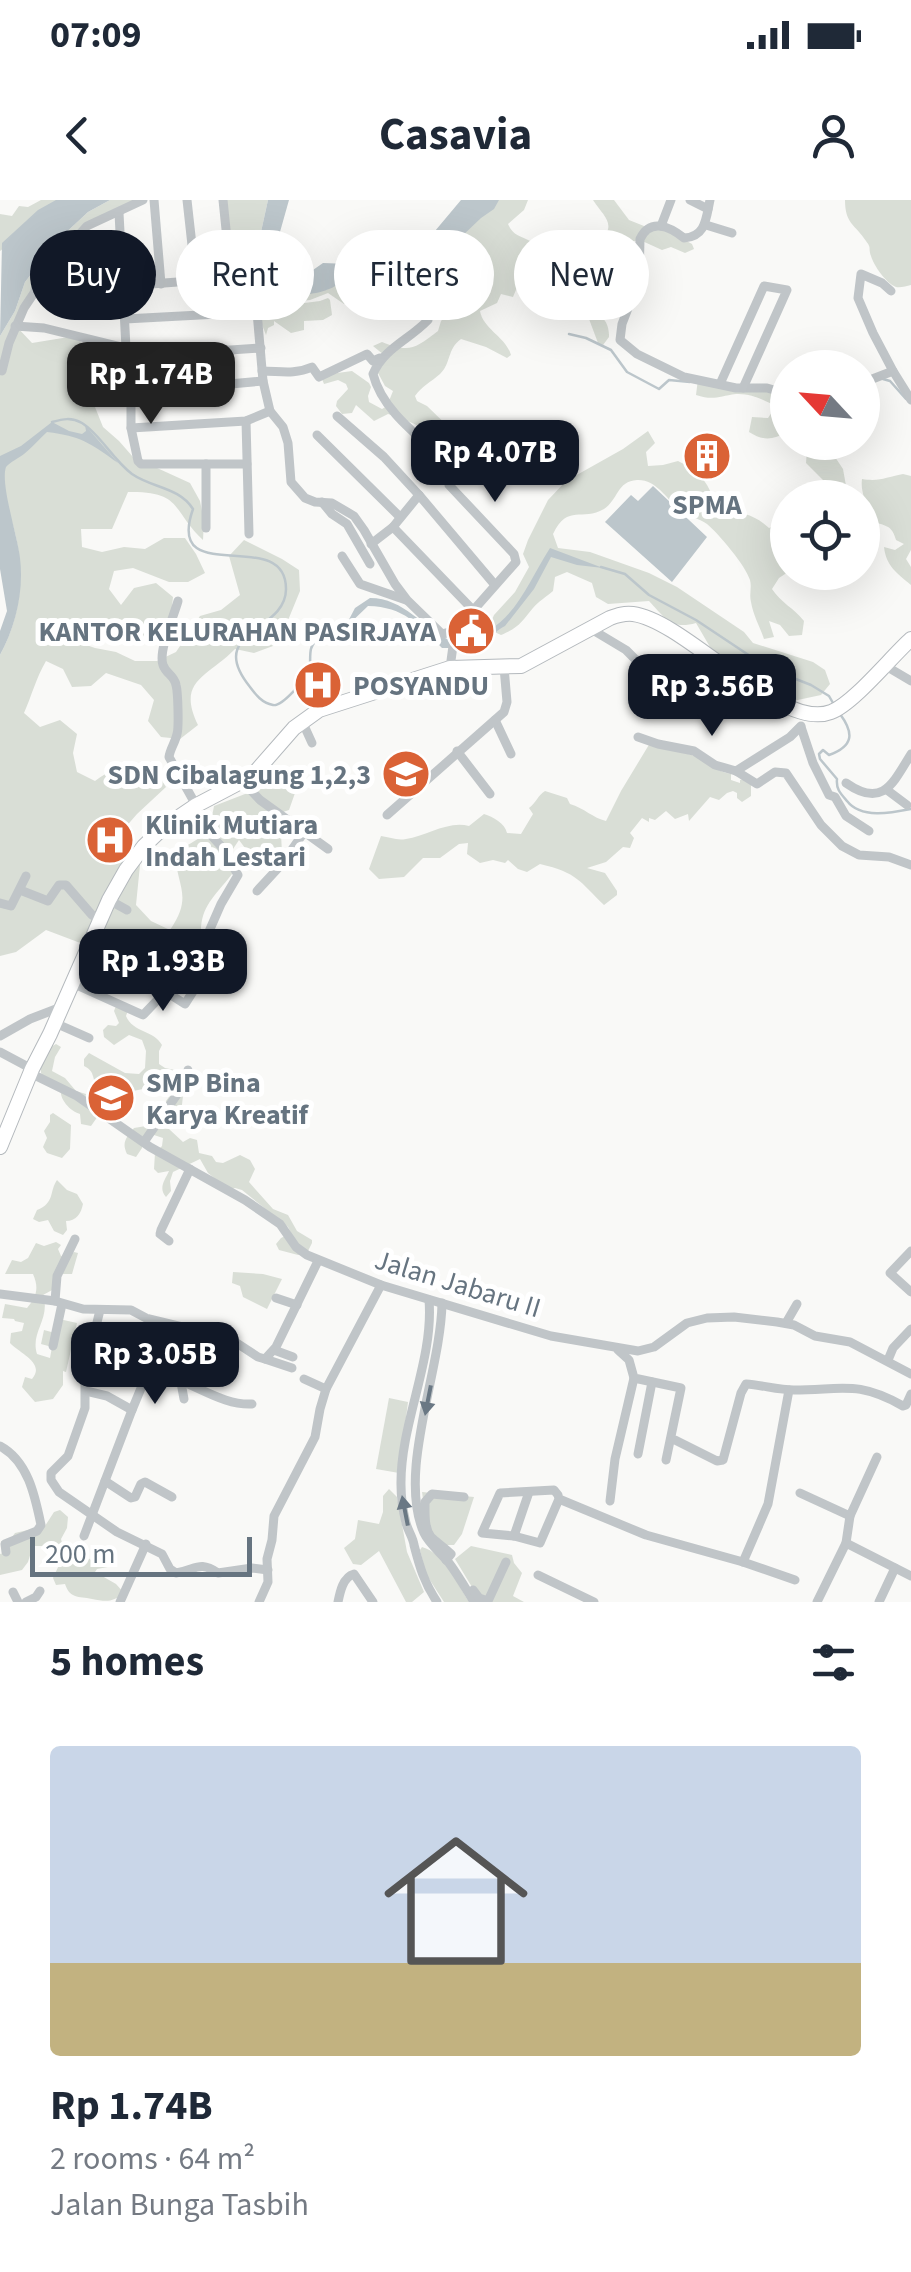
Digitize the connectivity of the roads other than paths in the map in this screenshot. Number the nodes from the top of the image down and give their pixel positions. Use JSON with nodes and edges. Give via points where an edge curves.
{"nodes":[{"id":1,"x":143,"y":200,"type":"edge"},
{"id":2,"x":154,"y":200,"type":"edge"},
{"id":3,"x":188,"y":200,"type":"edge"},
{"id":4,"x":223,"y":200,"type":"edge"},
{"id":5,"x":671,"y":200,"type":"edge"},
{"id":6,"x":690,"y":200,"type":"edge"},
{"id":7,"x":709,"y":204,"type":"edge"},
{"id":8,"x":119,"y":212,"type":"junction"},
{"id":9,"x":706,"y":225,"type":"junction"},
{"id":10,"x":660,"y":226,"type":"junction"},
{"id":11,"x":83,"y":230,"type":"edge"},
{"id":12,"x":120,"y":230,"type":"edge"},
{"id":13,"x":191,"y":230,"type":"edge"},
{"id":14,"x":226,"y":230,"type":"edge"},
{"id":15,"x":732,"y":233,"type":"dead end"},
{"id":16,"x":176,"y":283,"type":"edge"},
{"id":17,"x":156,"y":284,"type":"edge"},
{"id":18,"x":161,"y":284,"type":"junction"},
{"id":19,"x":891,"y":290,"type":"dead end"},
{"id":20,"x":30,"y":298,"type":"edge"},
{"id":21,"x":125,"y":320,"type":"edge"},
{"id":22,"x":258,"y":320,"type":"edge"},
{"id":23,"x":428,"y":320,"type":"dead end"},
{"id":24,"x":15,"y":326,"type":"junction"},
{"id":25,"x":261,"y":348,"type":"junction"},
{"id":26,"x":127,"y":352,"type":"junction"},
{"id":27,"x":387,"y":353,"type":"junction"},
{"id":28,"x":2,"y":371,"type":"edge"},
{"id":29,"x":893,"y":371,"type":"junction"},
{"id":30,"x":262,"y":376,"type":"junction"},
{"id":31,"x":880,"y":376,"type":"edge"},
{"id":32,"x":720,"y":384,"type":"junction"},
{"id":33,"x":130,"y":387,"type":"junction"},
{"id":34,"x":743,"y":388,"type":"junction"},
{"id":35,"x":770,"y":389,"type":"edge"},
{"id":36,"x":910,"y":399,"type":"edge"},
{"id":37,"x":88,"y":400,"type":"dead end"},
{"id":38,"x":270,"y":412,"type":"junction"},
{"id":39,"x":337,"y":416,"type":"dead end"},
{"id":40,"x":246,"y":420,"type":"junction"},
{"id":41,"x":131,"y":428,"type":"junction"},
{"id":42,"x":317,"y":435,"type":"dead end"},
{"id":43,"x":206,"y":464,"type":"junction"},
{"id":44,"x":246,"y":464,"type":"junction"},
{"id":45,"x":420,"y":495,"type":"junction"},
{"id":46,"x":322,"y":502,"type":"junction"},
{"id":47,"x":400,"y":517,"type":"junction"},
{"id":48,"x":392,"y":527,"type":"junction"},
{"id":49,"x":206,"y":528,"type":"dead end"},
{"id":50,"x":249,"y":534,"type":"dead end"},
{"id":51,"x":371,"y":544,"type":"junction"},
{"id":52,"x":342,"y":556,"type":"dead end"},
{"id":53,"x":370,"y":564,"type":"dead end"},
{"id":54,"x":495,"y":585,"type":"junction"},
{"id":55,"x":407,"y":600,"type":"junction"},
{"id":56,"x":178,"y":601,"type":"dead end"},
{"id":57,"x":473,"y":610,"type":"junction"},
{"id":58,"x":590,"y":630,"type":"junction"},
{"id":59,"x":454,"y":634,"type":"junction"},
{"id":60,"x":911,"y":639,"type":"edge"},
{"id":61,"x":707,"y":656,"type":"junction"},
{"id":62,"x":451,"y":660,"type":"junction"},
{"id":63,"x":884,"y":665,"type":"junction"},
{"id":64,"x":504,"y":667,"type":"junction"},
{"id":65,"x":911,"y":681,"type":"edge"},
{"id":66,"x":690,"y":690,"type":"junction"},
{"id":67,"x":702,"y":697,"type":"dead end"},
{"id":68,"x":302,"y":720,"type":"junction"},
{"id":69,"x":496,"y":720,"type":"junction"},
{"id":70,"x":804,"y":721,"type":"junction"},
{"id":71,"x":638,"y":738,"type":"dead end"},
{"id":72,"x":312,"y":743,"type":"dead end"},
{"id":73,"x":458,"y":751,"type":"junction"},
{"id":74,"x":511,"y":754,"type":"dead end"},
{"id":75,"x":911,"y":754,"type":"edge"},
{"id":76,"x":736,"y":772,"type":"junction"},
{"id":77,"x":243,"y":782,"type":"junction"},
{"id":78,"x":846,"y":783,"type":"dead end"},
{"id":79,"x":887,"y":790,"type":"junction"},
{"id":80,"x":490,"y":794,"type":"dead end"},
{"id":81,"x":907,"y":805,"type":"dead end"},
{"id":82,"x":194,"y":806,"type":"junction"},
{"id":83,"x":386,"y":814,"type":"dead end"},
{"id":84,"x":305,"y":831,"type":"junction"},
{"id":85,"x":869,"y":831,"type":"dead end"},
{"id":86,"x":328,"y":850,"type":"dead end"},
{"id":87,"x":911,"y":865,"type":"edge"},
{"id":88,"x":26,"y":876,"type":"dead end"},
{"id":89,"x":20,"y":890,"type":"junction"},
{"id":90,"x":257,"y":891,"type":"dead end"},
{"id":91,"x":109,"y":900,"type":"junction"},
{"id":92,"x":0,"y":903,"type":"edge"},
{"id":93,"x":128,"y":910,"type":"dead end"},
{"id":94,"x":100,"y":920,"type":"junction"},
{"id":95,"x":181,"y":940,"type":"dead end"},
{"id":96,"x":90,"y":942,"type":"junction"},
{"id":97,"x":197,"y":946,"type":"junction"},
{"id":98,"x":170,"y":960,"type":"dead end"},
{"id":99,"x":72,"y":983,"type":"junction"},
{"id":100,"x":165,"y":992,"type":"junction"},
{"id":101,"x":58,"y":1016,"type":"junction"},
{"id":102,"x":0,"y":1036,"type":"edge"},
{"id":103,"x":90,"y":1038,"type":"dead end"},
{"id":104,"x":0,"y":1052,"type":"edge"},
{"id":105,"x":188,"y":1070,"type":"dead end"},
{"id":106,"x":31,"y":1071,"type":"junction"},
{"id":107,"x":5,"y":1122,"type":"edge"},
{"id":108,"x":144,"y":1142,"type":"junction"},
{"id":109,"x":0,"y":1147,"type":"edge"},
{"id":110,"x":190,"y":1169,"type":"junction"},
{"id":111,"x":75,"y":1239,"type":"dead end"},
{"id":112,"x":169,"y":1241,"type":"dead end"},
{"id":113,"x":911,"y":1251,"type":"edge"},
{"id":114,"x":318,"y":1261,"type":"junction"},
{"id":115,"x":381,"y":1285,"type":"junction"},
{"id":116,"x":911,"y":1292,"type":"edge"},
{"id":117,"x":0,"y":1294,"type":"edge"},
{"id":118,"x":276,"y":1298,"type":"dead end"},
{"id":119,"x":430,"y":1300,"type":"junction"},
{"id":120,"x":58,"y":1302,"type":"junction"},
{"id":121,"x":442,"y":1303,"type":"junction"},
{"id":122,"x":797,"y":1304,"type":"dead end"},
{"id":123,"x":297,"y":1305,"type":"junction"},
{"id":124,"x":100,"y":1310,"type":"junction"},
{"id":125,"x":786,"y":1323,"type":"junction"},
{"id":126,"x":911,"y":1329,"type":"edge"},
{"id":127,"x":52,"y":1346,"type":"dead end"},
{"id":128,"x":616,"y":1348,"type":"junction"},
{"id":129,"x":274,"y":1350,"type":"junction"},
{"id":130,"x":293,"y":1356,"type":"dead end"},
{"id":131,"x":265,"y":1359,"type":"junction"},
{"id":132,"x":888,"y":1360,"type":"junction"},
{"id":133,"x":188,"y":1366,"type":"dead end"},
{"id":134,"x":292,"y":1368,"type":"dead end"},
{"id":135,"x":911,"y":1374,"type":"edge"},
{"id":136,"x":304,"y":1378,"type":"dead end"},
{"id":137,"x":634,"y":1378,"type":"junction"},
{"id":138,"x":180,"y":1382,"type":"junction"},
{"id":139,"x":652,"y":1382,"type":"junction"},
{"id":140,"x":326,"y":1388,"type":"junction"},
{"id":141,"x":789,"y":1390,"type":"junction"},
{"id":142,"x":86,"y":1391,"type":"junction"},
{"id":143,"x":911,"y":1394,"type":"edge"},
{"id":144,"x":184,"y":1399,"type":"dead end"},
{"id":145,"x":252,"y":1404,"type":"dead end"},
{"id":146,"x":132,"y":1410,"type":"junction"},
{"id":147,"x":676,"y":1440,"type":"dead end"},
{"id":148,"x":0,"y":1446,"type":"edge"},
{"id":149,"x":638,"y":1454,"type":"dead end"},
{"id":150,"x":877,"y":1458,"type":"dead end"},
{"id":151,"x":666,"y":1460,"type":"dead end"},
{"id":152,"x":105,"y":1481,"type":"junction"},
{"id":153,"x":529,"y":1492,"type":"junction"},
{"id":154,"x":800,"y":1493,"type":"dead end"},
{"id":155,"x":172,"y":1497,"type":"dead end"},
{"id":156,"x":464,"y":1497,"type":"dead end"},
{"id":157,"x":559,"y":1500,"type":"junction"},
{"id":158,"x":610,"y":1502,"type":"dead end"},
{"id":159,"x":94,"y":1514,"type":"junction"},
{"id":160,"x":850,"y":1516,"type":"junction"},
{"id":161,"x":84,"y":1536,"type":"dead end"},
{"id":162,"x":514,"y":1536,"type":"junction"},
{"id":163,"x":426,"y":1537,"type":"junction"},
{"id":164,"x":846,"y":1543,"type":"junction"},
{"id":165,"x":146,"y":1544,"type":"junction"},
{"id":166,"x":414,"y":1544,"type":"junction"},
{"id":167,"x":6,"y":1552,"type":"dead end"},
{"id":168,"x":448,"y":1557,"type":"junction"},
{"id":169,"x":506,"y":1562,"type":"dead end"},
{"id":170,"x":743,"y":1562,"type":"junction"},
{"id":171,"x":895,"y":1568,"type":"junction"},
{"id":172,"x":268,"y":1570,"type":"junction"},
{"id":173,"x":538,"y":1575,"type":"dead end"},
{"id":174,"x":911,"y":1576,"type":"edge"},
{"id":175,"x":795,"y":1580,"type":"dead end"},
{"id":176,"x":40,"y":1591,"type":"dead end"},
{"id":177,"x":435,"y":1598,"type":"edge"},
{"id":178,"x":19,"y":1599,"type":"edge"},
{"id":179,"x":120,"y":1602,"type":"edge"},
{"id":180,"x":258,"y":1602,"type":"edge"},
{"id":181,"x":338,"y":1602,"type":"edge"},
{"id":182,"x":372,"y":1602,"type":"edge"},
{"id":183,"x":421,"y":1602,"type":"edge"},
{"id":184,"x":474,"y":1602,"type":"edge"},
{"id":185,"x":594,"y":1602,"type":"edge"},
{"id":186,"x":818,"y":1602,"type":"edge"},
{"id":187,"x":879,"y":1602,"type":"edge"}],
"edges":[{"from":1,"to":8,"type":"street"},
{"from":2,"to":18,"type":"street"},
{"from":3,"to":13,"type":"street"},
{"from":4,"to":14,"type":"street"},
{"from":5,"to":10,"type":"street"},
{"from":6,"to":7,"type":"street"},
{"from":7,"to":9,"type":"street"},
{"from":8,"to":11,"type":"street"},
{"from":8,"to":12,"type":"street"},
{"from":9,"to":10,"type":"street","via":[[686,239]]},
{"from":9,"to":15,"type":"street"},
{"from":10,"to":32,"type":"street","via":[[646,229],[640,239],[640,280],[620,340],[671,372]]},
{"from":16,"to":18,"type":"street"},
{"from":17,"to":18,"type":"street"},
{"from":19,"to":29,"type":"street","via":[[860,274],[858,298]]},
{"from":20,"to":24,"type":"street"},
{"from":21,"to":26,"type":"street"},
{"from":22,"to":25,"type":"street"},
{"from":23,"to":27,"type":"street"},
{"from":24,"to":26,"type":"street"},
{"from":24,"to":28,"type":"street"},
{"from":25,"to":26,"type":"street"},
{"from":25,"to":30,"type":"street"},
{"from":26,"to":33,"type":"street"},
{"from":27,"to":30,"type":"street","via":[[373,361],[367,354],[320,377],[312,367]]},
{"from":27,"to":54,"type":"street","via":[[373,374],[375,383],[396,415],[454,469],[451,487],[514,554],[514,566]]},
{"from":29,"to":31,"type":"street"},
{"from":29,"to":36,"type":"street"},
{"from":30,"to":33,"type":"street"},
{"from":30,"to":38,"type":"street"},
{"from":32,"to":34,"type":"street"},
{"from":32,"to":34,"type":"street","via":[[764,286],[787,290]]},
{"from":33,"to":37,"type":"street","via":[[92,374]]},
{"from":33,"to":41,"type":"street"},
{"from":34,"to":35,"type":"street"},
{"from":38,"to":40,"type":"street"},
{"from":38,"to":46,"type":"street","via":[[284,428],[291,482],[305,498]]},
{"from":39,"to":45,"type":"street"},
{"from":40,"to":41,"type":"street"},
{"from":40,"to":44,"type":"street"},
{"from":41,"to":43,"type":"street","via":[[141,464]]},
{"from":42,"to":47,"type":"street"},
{"from":43,"to":44,"type":"street"},
{"from":43,"to":49,"type":"street"},
{"from":44,"to":50,"type":"street"},
{"from":45,"to":47,"type":"street"},
{"from":45,"to":54,"type":"street"},
{"from":46,"to":51,"type":"street","via":[[354,516]]},
{"from":46,"to":53,"type":"street","via":[[346,524]]},
{"from":47,"to":48,"type":"street"},
{"from":48,"to":51,"type":"street"},
{"from":48,"to":57,"type":"street"},
{"from":51,"to":55,"type":"street"},
{"from":52,"to":55,"type":"street","via":[[360,584]]},
{"from":54,"to":57,"type":"street"},
{"from":55,"to":59,"type":"street","via":[[442,634]]},
{"from":56,"to":82,"type":"street","via":[[162,662],[176,689],[177,735],[169,757]]},
{"from":57,"to":59,"type":"street"},
{"from":58,"to":61,"type":"main road","via":[[633,614]]},
{"from":58,"to":64,"type":"main road","via":[[534,661]]},
{"from":58,"to":66,"type":"street"},
{"from":59,"to":62,"type":"street"},
{"from":60,"to":63,"type":"main road"},
{"from":61,"to":66,"type":"street"},
{"from":61,"to":70,"type":"main road"},
{"from":62,"to":64,"type":"main road"},
{"from":62,"to":68,"type":"main road"},
{"from":63,"to":65,"type":"street"},
{"from":63,"to":70,"type":"main road","via":[[836,710]]},
{"from":64,"to":69,"type":"street","via":[[507,705]]},
{"from":66,"to":67,"type":"street"},
{"from":68,"to":72,"type":"street"},
{"from":68,"to":77,"type":"main road"},
{"from":69,"to":73,"type":"street"},
{"from":69,"to":74,"type":"street"},
{"from":70,"to":76,"type":"street"},
{"from":70,"to":85,"type":"street","via":[[813,764],[829,795]]},
{"from":71,"to":76,"type":"street","via":[[694,751]]},
{"from":73,"to":80,"type":"street"},
{"from":73,"to":83,"type":"street"},
{"from":75,"to":79,"type":"street"},
{"from":76,"to":87,"type":"street","via":[[757,784],[786,772],[842,846]]},
{"from":77,"to":82,"type":"main road"},
{"from":77,"to":84,"type":"street"},
{"from":78,"to":79,"type":"street","via":[[862,792]]},
{"from":79,"to":81,"type":"street"},
{"from":82,"to":91,"type":"main road","via":[[144,846]]},
{"from":82,"to":97,"type":"street","via":[[238,874]]},
{"from":84,"to":86,"type":"street"},
{"from":84,"to":90,"type":"street"},
{"from":88,"to":89,"type":"street"},
{"from":89,"to":92,"type":"street","via":[[11,906]]},
{"from":89,"to":94,"type":"street","via":[[44,902],[58,884],[66,885]]},
{"from":91,"to":93,"type":"street"},
{"from":91,"to":94,"type":"main road"},
{"from":94,"to":96,"type":"main road"},
{"from":95,"to":97,"type":"street"},
{"from":96,"to":98,"type":"street"},
{"from":96,"to":99,"type":"main road"},
{"from":96,"to":100,"type":"street"},
{"from":97,"to":100,"type":"street","via":[[213,958],[187,1003]]},
{"from":99,"to":100,"type":"street","via":[[143,1015]]},
{"from":99,"to":101,"type":"main road"},
{"from":101,"to":102,"type":"street","via":[[56,1009]]},
{"from":101,"to":103,"type":"street"},
{"from":101,"to":106,"type":"main road"},
{"from":104,"to":106,"type":"street","name":"Jalan Jabaru II"},
{"from":105,"to":108,"type":"street"},
{"from":106,"to":107,"type":"main road"},
{"from":106,"to":108,"type":"street","name":"Jalan Jabaru II"},
{"from":107,"to":109,"type":"main road"},
{"from":108,"to":110,"type":"street","name":"Jalan Jabaru II"},
{"from":110,"to":112,"type":"street","via":[[160,1232]]},
{"from":110,"to":114,"type":"street","name":"Jalan Jabaru II","via":[[280,1224],[296,1248]]},
{"from":111,"to":120,"type":"street","via":[[57,1276]]},
{"from":113,"to":116,"type":"street","via":[[890,1273]]},
{"from":114,"to":115,"type":"street","name":"Jalan Jabaru II"},
{"from":114,"to":123,"type":"street"},
{"from":115,"to":119,"type":"street","name":"Jalan Jabaru II"},
{"from":115,"to":140,"type":"street"},
{"from":117,"to":120,"type":"street"},
{"from":118,"to":123,"type":"street"},
{"from":119,"to":121,"type":"street","name":"Jalan Jabaru II"},
{"from":166,"to":119,"type":"street","one_way":true,"via":[[401,1478]]},
{"from":120,"to":124,"type":"street"},
{"from":120,"to":127,"type":"street"},
{"from":121,"to":128,"type":"street","name":"Jalan Jabaru II"},
{"from":121,"to":163,"type":"street","one_way":true,"via":[[415,1465]]},
{"from":122,"to":125,"type":"street"},
{"from":123,"to":129,"type":"street"},
{"from":124,"to":131,"type":"street","via":[[130,1310],[229,1338]]},
{"from":124,"to":142,"type":"street"},
{"from":125,"to":128,"type":"street","name":"Jalan Jabaru II","via":[[708,1318],[687,1323],[654,1347]]},
{"from":125,"to":132,"type":"street","name":"Jalan Jabaru II"},
{"from":126,"to":132,"type":"street"},
{"from":128,"to":137,"type":"street"},
{"from":129,"to":130,"type":"street"},
{"from":129,"to":131,"type":"street"},
{"from":131,"to":134,"type":"street"},
{"from":132,"to":135,"type":"street","name":"Jalan Jabaru II"},
{"from":133,"to":138,"type":"street"},
{"from":136,"to":140,"type":"street"},
{"from":137,"to":139,"type":"street"},
{"from":137,"to":158,"type":"street"},
{"from":138,"to":144,"type":"street"},
{"from":138,"to":145,"type":"street"},
{"from":138,"to":146,"type":"street","via":[[150,1374]]},
{"from":139,"to":149,"type":"street"},
{"from":139,"to":151,"type":"street","via":[[682,1392]]},
{"from":140,"to":172,"type":"street","via":[[314,1440],[274,1516]]},
{"from":141,"to":143,"type":"street","via":[[850,1387],[902,1406]]},
{"from":141,"to":147,"type":"street","via":[[744,1385],[723,1460]]},
{"from":141,"to":170,"type":"street","via":[[768,1504]]},
{"from":142,"to":146,"type":"street"},
{"from":142,"to":159,"type":"street","via":[[68,1456],[51,1473],[59,1492]]},
{"from":146,"to":152,"type":"street"},
{"from":148,"to":167,"type":"street","via":[[32,1486],[41,1524],[5,1544]]},
{"from":150,"to":160,"type":"street"},
{"from":152,"to":155,"type":"street","via":[[131,1498],[145,1482]]},
{"from":152,"to":159,"type":"street"},
{"from":153,"to":157,"type":"street","via":[[554,1490]]},
{"from":153,"to":162,"type":"street"},
{"from":153,"to":162,"type":"street","via":[[500,1493],[483,1528],[484,1534]]},
{"from":154,"to":160,"type":"street"},
{"from":156,"to":168,"type":"street","via":[[432,1494],[425,1502],[432,1537]]},
{"from":157,"to":162,"type":"street","via":[[540,1543]]},
{"from":157,"to":170,"type":"street","via":[[646,1535]]},
{"from":159,"to":161,"type":"street"},
{"from":159,"to":165,"type":"street"},
{"from":160,"to":164,"type":"street"},
{"from":163,"to":166,"type":"street"},
{"from":163,"to":168,"type":"street"},
{"from":164,"to":171,"type":"street"},
{"from":164,"to":186,"type":"street"},
{"from":165,"to":172,"type":"street","via":[[176,1572],[201,1566],[221,1573]]},
{"from":165,"to":179,"type":"street"},
{"from":166,"to":177,"type":"street"},
{"from":168,"to":169,"type":"street","via":[[488,1601]]},
{"from":168,"to":184,"type":"street"},
{"from":170,"to":175,"type":"street"},
{"from":171,"to":174,"type":"street"},
{"from":171,"to":187,"type":"street"},
{"from":172,"to":180,"type":"street"},
{"from":173,"to":185,"type":"street"},
{"from":176,"to":178,"type":"street"},
{"from":177,"to":183,"type":"street"},
{"from":181,"to":182,"type":"street","via":[[354,1574]]}]}
